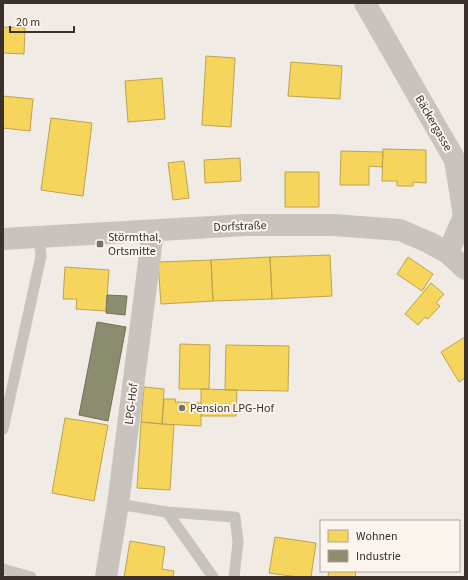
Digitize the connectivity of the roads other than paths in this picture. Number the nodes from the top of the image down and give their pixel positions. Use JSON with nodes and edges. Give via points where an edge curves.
{"nodes":[{"id":1,"x":365,"y":3,"type":"edge"},
{"id":2,"x":153,"y":231,"type":"junction"},
{"id":3,"x":39,"y":238,"type":"junction"},
{"id":4,"x":3,"y":239,"type":"edge"},
{"id":5,"x":448,"y":253,"type":"junction"},
{"id":6,"x":465,"y":269,"type":"edge"},
{"id":7,"x":3,"y":429,"type":"edge"},
{"id":8,"x":118,"y":504,"type":"junction"},
{"id":9,"x":167,"y":512,"type":"junction"},
{"id":10,"x":3,"y":569,"type":"edge"},
{"id":11,"x":31,"y":577,"type":"edge"},
{"id":12,"x":106,"y":577,"type":"edge"},
{"id":13,"x":213,"y":577,"type":"edge"},
{"id":14,"x":234,"y":577,"type":"edge"}],
"edges":[{"from":1,"to":5,"type":"street","name":"Bäckergasse","via":[[455,160],[464,216]]},
{"from":2,"to":3,"type":"street","name":"Dorfstraße"},
{"from":2,"to":5,"type":"street","name":"Dorfstraße","via":[[246,225],[333,225],[392,229],[428,242]]},
{"from":2,"to":8,"type":"street","name":"LPG-Hof"},
{"from":3,"to":4,"type":"street","name":"Dorfstraße"},
{"from":3,"to":7,"type":"lane","via":[[41,256]]},
{"from":5,"to":6,"type":"street","name":"Dorfstraße"},
{"from":8,"to":9,"type":"lane"},
{"from":8,"to":12,"type":"street","name":"LPG-Hof"},
{"from":9,"to":13,"type":"lane"},
{"from":9,"to":14,"type":"lane","via":[[235,517],[238,542]]},
{"from":10,"to":11,"type":"lane"}]}
